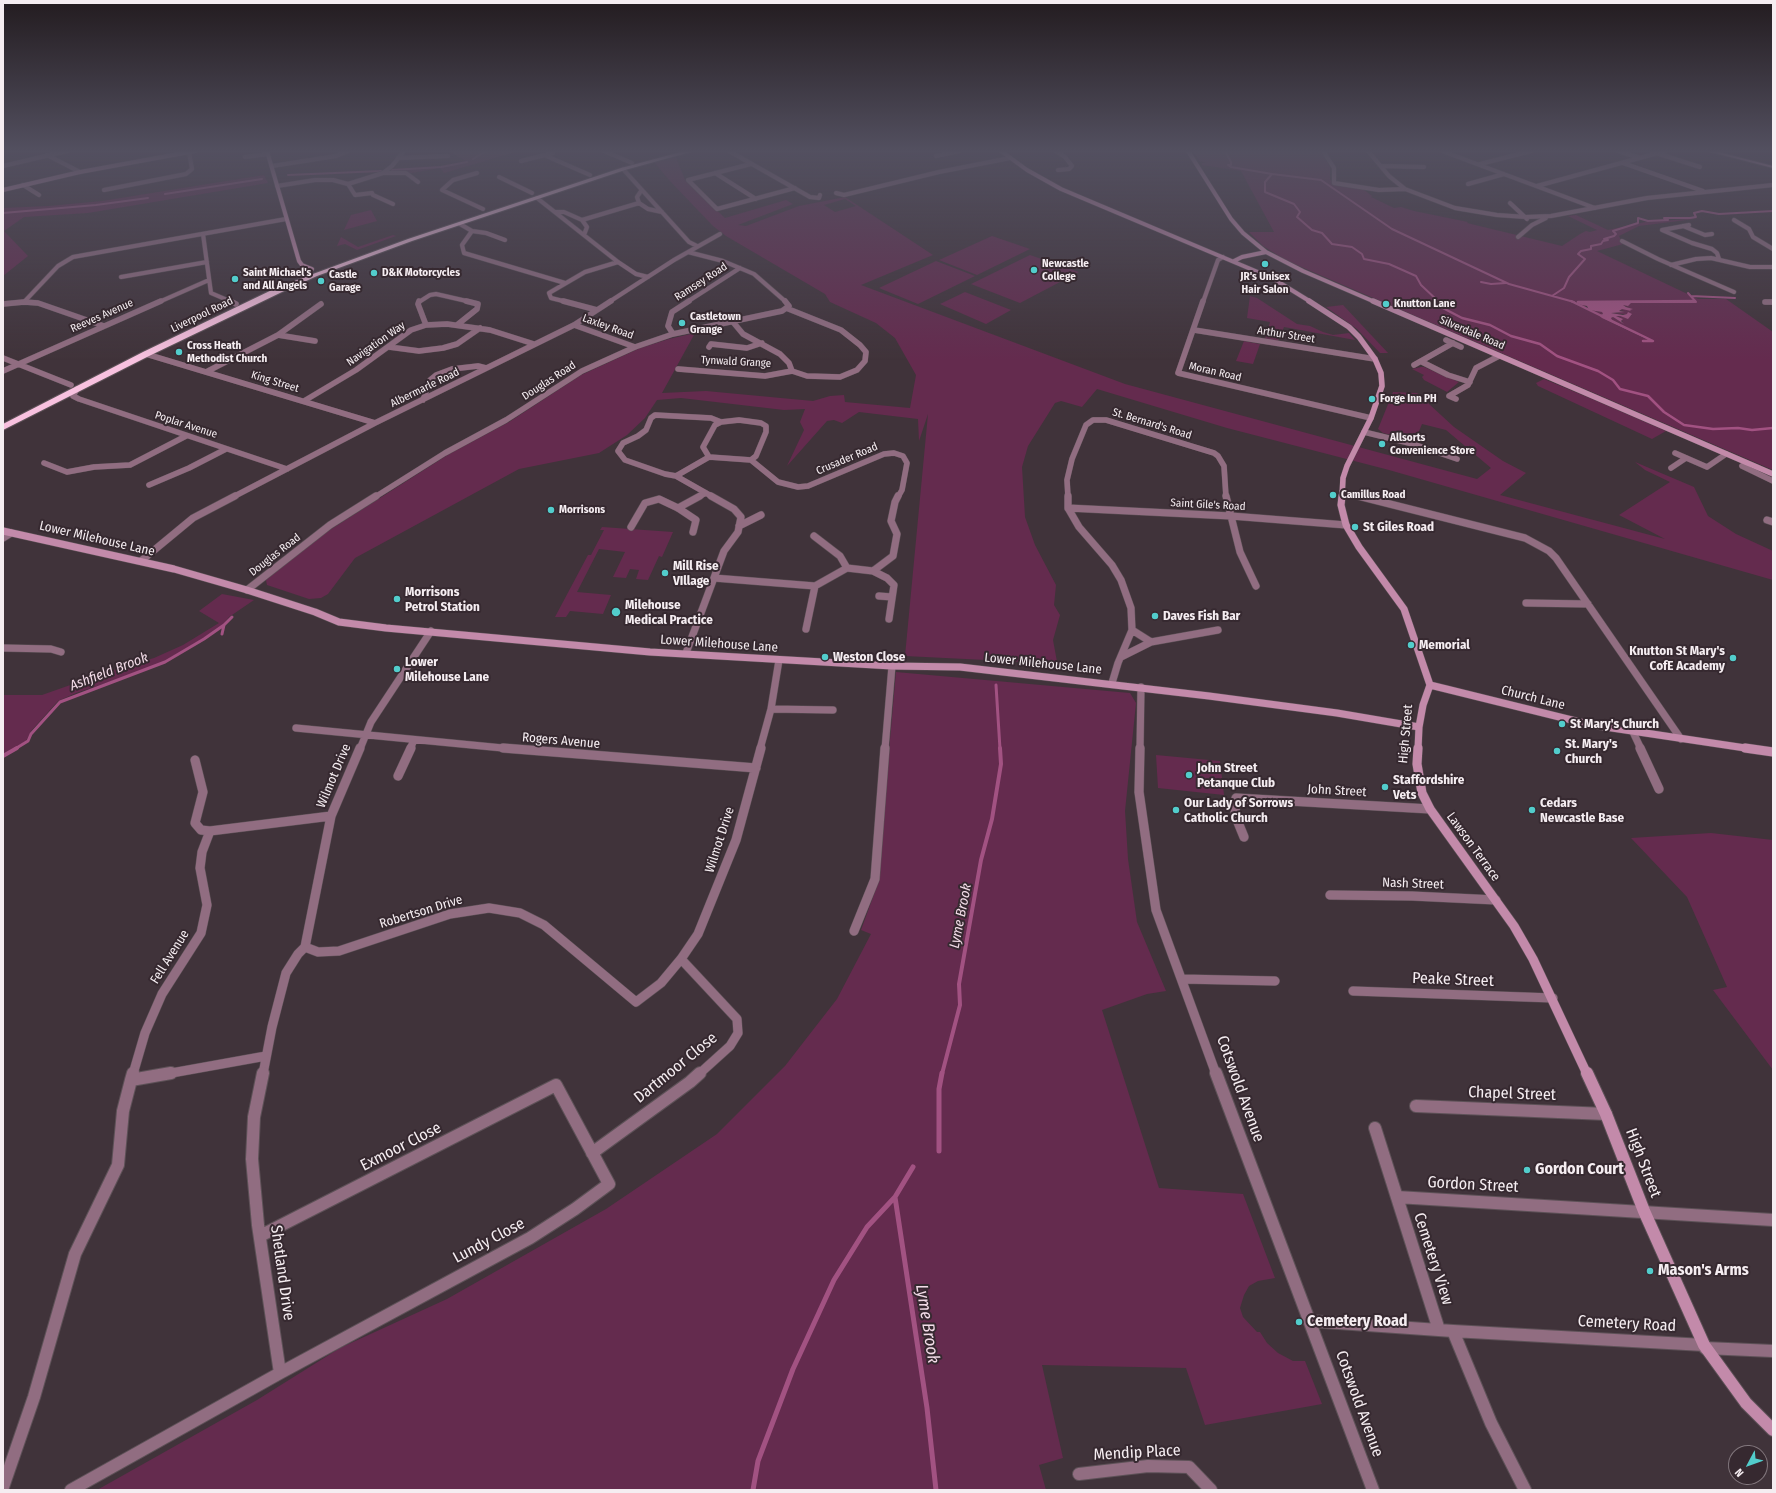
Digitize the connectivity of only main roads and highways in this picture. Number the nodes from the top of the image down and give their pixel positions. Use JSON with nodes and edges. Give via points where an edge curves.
{"nodes":[{"id":1,"x":287,"y":221,"type":"edge"},
{"id":2,"x":451,"y":221,"type":"edge"},
{"id":3,"x":468,"y":221,"type":"edge"},
{"id":4,"x":1136,"y":221,"type":"edge"},
{"id":5,"x":1232,"y":221,"type":"edge"},
{"id":6,"x":1266,"y":252,"type":"junction"},
{"id":7,"x":1234,"y":261,"type":"junction"},
{"id":8,"x":315,"y":272,"type":"junction"},
{"id":9,"x":74,"y":387,"type":"junction"},
{"id":10,"x":3,"y":420,"type":"edge"},
{"id":11,"x":3,"y":428,"type":"edge"},
{"id":12,"x":1773,"y":474,"type":"edge"},
{"id":13,"x":3,"y":531,"type":"edge"},
{"id":14,"x":1430,"y":685,"type":"junction"},
{"id":15,"x":1419,"y":727,"type":"junction"},
{"id":16,"x":1773,"y":752,"type":"edge"},
{"id":17,"x":1430,"y":809,"type":"joint"},
{"id":18,"x":1496,"y":900,"type":"joint"},
{"id":19,"x":1773,"y":1430,"type":"edge"}],
"edges":[{"from":1,"to":8,"type":"main road","via":[[299,261]]},
{"from":2,"to":8,"type":"highway","name":"Liverpool Road"},
{"from":3,"to":8,"type":"highway","name":"Liverpool Road"},
{"from":4,"to":7,"type":"main road"},
{"from":5,"to":6,"type":"main road","name":"Silverdale Road","via":[[1242,233]]},
{"from":6,"to":7,"type":"main road"},
{"from":6,"to":12,"type":"main road","name":"Silverdale Road","via":[[1744,464]]},
{"from":7,"to":14,"type":"main road","via":[[1272,278],[1349,327],[1375,359],[1381,372],[1382,386],[1371,418],[1347,466],[1343,478],[1341,505],[1346,525],[1359,547],[1404,609]]},
{"from":8,"to":9,"type":"highway","name":"Liverpool Road"},
{"from":8,"to":9,"type":"highway","name":"Liverpool Road","via":[[236,304]]},
{"from":9,"to":10,"type":"highway","name":"Liverpool Road"},
{"from":9,"to":11,"type":"highway","name":"Liverpool Road"},
{"from":13,"to":15,"type":"main road","name":"Lower Milehouse Lane","via":[[141,561],[246,590],[339,622],[634,651],[986,669],[1337,713]]},
{"from":14,"to":15,"type":"main road","name":"High Street"},
{"from":14,"to":16,"type":"main road","name":"Church Lane","via":[[1592,724]]},
{"from":15,"to":17,"type":"main road","name":"High Street","via":[[1418,774],[1422,793]]},
{"from":17,"to":18,"type":"main road","name":"Lawson Terrace"},
{"from":18,"to":19,"type":"main road","name":"High Street","via":[[1553,998],[1606,1114],[1644,1211],[1704,1346],[1746,1403]]}]}
